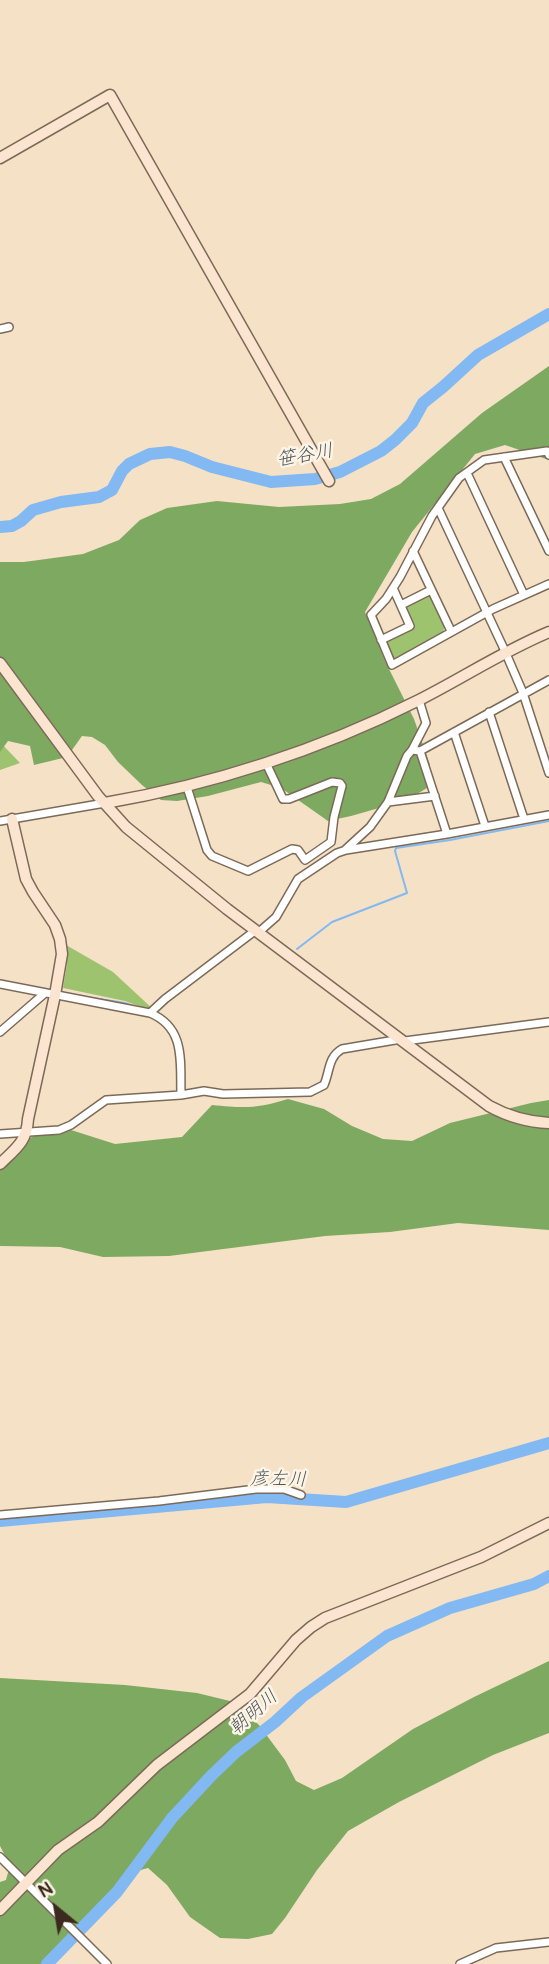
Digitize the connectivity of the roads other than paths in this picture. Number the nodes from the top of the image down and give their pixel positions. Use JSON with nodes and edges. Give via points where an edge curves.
{"nodes":[{"id":1,"x":0,"y":158,"type":"edge"},
{"id":2,"x":9,"y":327,"type":"dead end"},
{"id":3,"x":0,"y":329,"type":"edge"},
{"id":4,"x":549,"y":455,"type":"edge"},
{"id":5,"x":504,"y":457,"type":"junction"},
{"id":6,"x":467,"y":473,"type":"junction"},
{"id":7,"x":327,"y":476,"type":"dead end"},
{"id":8,"x":438,"y":508,"type":"junction"},
{"id":9,"x":413,"y":551,"type":"junction"},
{"id":10,"x":549,"y":551,"type":"edge"},
{"id":11,"x":549,"y":584,"type":"edge"},
{"id":12,"x":393,"y":588,"type":"junction"},
{"id":13,"x":431,"y":590,"type":"junction"},
{"id":14,"x":524,"y":595,"type":"junction"},
{"id":15,"x":401,"y":605,"type":"junction"},
{"id":16,"x":487,"y":612,"type":"junction"},
{"id":17,"x":451,"y":631,"type":"junction"},
{"id":18,"x":549,"y":632,"type":"edge"},
{"id":19,"x":381,"y":640,"type":"junction"},
{"id":20,"x":505,"y":652,"type":"junction"},
{"id":21,"x":0,"y":663,"type":"edge"},
{"id":22,"x":549,"y":680,"type":"edge"},
{"id":23,"x":523,"y":693,"type":"junction"},
{"id":24,"x":419,"y":700,"type":"junction"},
{"id":25,"x":489,"y":712,"type":"junction"},
{"id":26,"x":454,"y":732,"type":"junction"},
{"id":27,"x":416,"y":750,"type":"junction"},
{"id":28,"x":266,"y":763,"type":"junction"},
{"id":29,"x":549,"y":773,"type":"edge"},
{"id":30,"x":187,"y":787,"type":"junction"},
{"id":31,"x":435,"y":796,"type":"junction"},
{"id":32,"x":388,"y":802,"type":"junction"},
{"id":33,"x":104,"y":803,"type":"junction"},
{"id":34,"x":549,"y":816,"type":"edge"},
{"id":35,"x":12,"y":819,"type":"junction"},
{"id":36,"x":524,"y":820,"type":"junction"},
{"id":37,"x":0,"y":821,"type":"edge"},
{"id":38,"x":485,"y":826,"type":"junction"},
{"id":39,"x":447,"y":834,"type":"junction"},
{"id":40,"x":346,"y":849,"type":"junction"},
{"id":41,"x":258,"y":931,"type":"junction"},
{"id":42,"x":0,"y":984,"type":"edge"},
{"id":43,"x":50,"y":994,"type":"junction"},
{"id":44,"x":150,"y":1013,"type":"junction"},
{"id":45,"x":549,"y":1022,"type":"edge"},
{"id":46,"x":0,"y":1032,"type":"edge"},
{"id":47,"x":403,"y":1040,"type":"junction"},
{"id":48,"x":181,"y":1095,"type":"junction"},
{"id":49,"x":549,"y":1123,"type":"edge"},
{"id":50,"x":28,"y":1131,"type":"junction"},
{"id":51,"x":0,"y":1133,"type":"edge"},
{"id":52,"x":0,"y":1164,"type":"edge"},
{"id":53,"x":301,"y":1495,"type":"dead end"},
{"id":54,"x":0,"y":1515,"type":"edge"},
{"id":55,"x":549,"y":1523,"type":"edge"},
{"id":56,"x":0,"y":1857,"type":"edge"},
{"id":57,"x":30,"y":1887,"type":"junction"},
{"id":58,"x":0,"y":1910,"type":"edge"},
{"id":59,"x":549,"y":1942,"type":"edge"},
{"id":60,"x":107,"y":1964,"type":"edge"},
{"id":61,"x":460,"y":1964,"type":"edge"}],
"edges":[{"from":1,"to":7,"type":"street","via":[[110,95]]},
{"from":2,"to":3,"type":"street"},
{"from":4,"to":5,"type":"street","via":[[547,451]]},
{"from":5,"to":6,"type":"street","via":[[484,460]]},
{"from":5,"to":10,"type":"street"},
{"from":6,"to":8,"type":"street"},
{"from":6,"to":14,"type":"street"},
{"from":8,"to":9,"type":"street"},
{"from":8,"to":16,"type":"street"},
{"from":9,"to":12,"type":"street"},
{"from":9,"to":13,"type":"street"},
{"from":11,"to":14,"type":"street"},
{"from":12,"to":15,"type":"street"},
{"from":12,"to":19,"type":"street","via":[[371,615]]},
{"from":13,"to":15,"type":"street"},
{"from":13,"to":17,"type":"street"},
{"from":14,"to":16,"type":"street"},
{"from":15,"to":19,"type":"street","via":[[410,626]]},
{"from":16,"to":17,"type":"street"},
{"from":16,"to":20,"type":"street"},
{"from":17,"to":19,"type":"street","via":[[392,666]]},
{"from":18,"to":20,"type":"street"},
{"from":20,"to":23,"type":"street"},
{"from":20,"to":24,"type":"street"},
{"from":21,"to":33,"type":"street"},
{"from":22,"to":23,"type":"street"},
{"from":23,"to":25,"type":"street"},
{"from":23,"to":29,"type":"street"},
{"from":24,"to":27,"type":"street","via":[[426,723]]},
{"from":24,"to":28,"type":"street"},
{"from":25,"to":26,"type":"street"},
{"from":25,"to":36,"type":"street"},
{"from":26,"to":27,"type":"street"},
{"from":26,"to":38,"type":"street"},
{"from":27,"to":31,"type":"street"},
{"from":27,"to":32,"type":"street","via":[[407,756]]},
{"from":28,"to":30,"type":"street"},
{"from":28,"to":30,"type":"street","via":[[286,800],[332,782],[342,786],[331,842],[305,860],[292,849],[248,871],[212,856]]},
{"from":30,"to":33,"type":"street"},
{"from":31,"to":32,"type":"street"},
{"from":31,"to":39,"type":"street"},
{"from":32,"to":40,"type":"street"},
{"from":33,"to":35,"type":"street"},
{"from":33,"to":41,"type":"street","via":[[126,827]]},
{"from":34,"to":36,"type":"street"},
{"from":35,"to":37,"type":"street"},
{"from":35,"to":43,"type":"street","via":[[26,879],[60,939],[61,963]]},
{"from":36,"to":38,"type":"street"},
{"from":38,"to":39,"type":"street"},
{"from":39,"to":40,"type":"street"},
{"from":40,"to":41,"type":"street","via":[[298,879],[276,918]]},
{"from":41,"to":44,"type":"street"},
{"from":41,"to":47,"type":"street"},
{"from":42,"to":43,"type":"street"},
{"from":43,"to":44,"type":"street"},
{"from":43,"to":46,"type":"street"},
{"from":43,"to":50,"type":"street"},
{"from":44,"to":48,"type":"street","via":[[162,1018],[178,1039]]},
{"from":45,"to":47,"type":"street"},
{"from":47,"to":48,"type":"street","via":[[342,1049],[331,1058],[324,1085],[310,1092]]},
{"from":47,"to":49,"type":"street","via":[[489,1106],[510,1117]]},
{"from":48,"to":50,"type":"street","via":[[106,1100],[59,1130]]},
{"from":50,"to":51,"type":"street"},
{"from":50,"to":52,"type":"street"},
{"from":53,"to":54,"type":"street","via":[[284,1489],[256,1489]]},
{"from":55,"to":57,"type":"street","via":[[501,1548],[311,1627],[250,1695],[157,1765],[98,1822],[58,1850]]},
{"from":56,"to":57,"type":"street"},
{"from":57,"to":58,"type":"street"},
{"from":57,"to":60,"type":"street"},
{"from":59,"to":61,"type":"street","via":[[496,1948]]}]}
